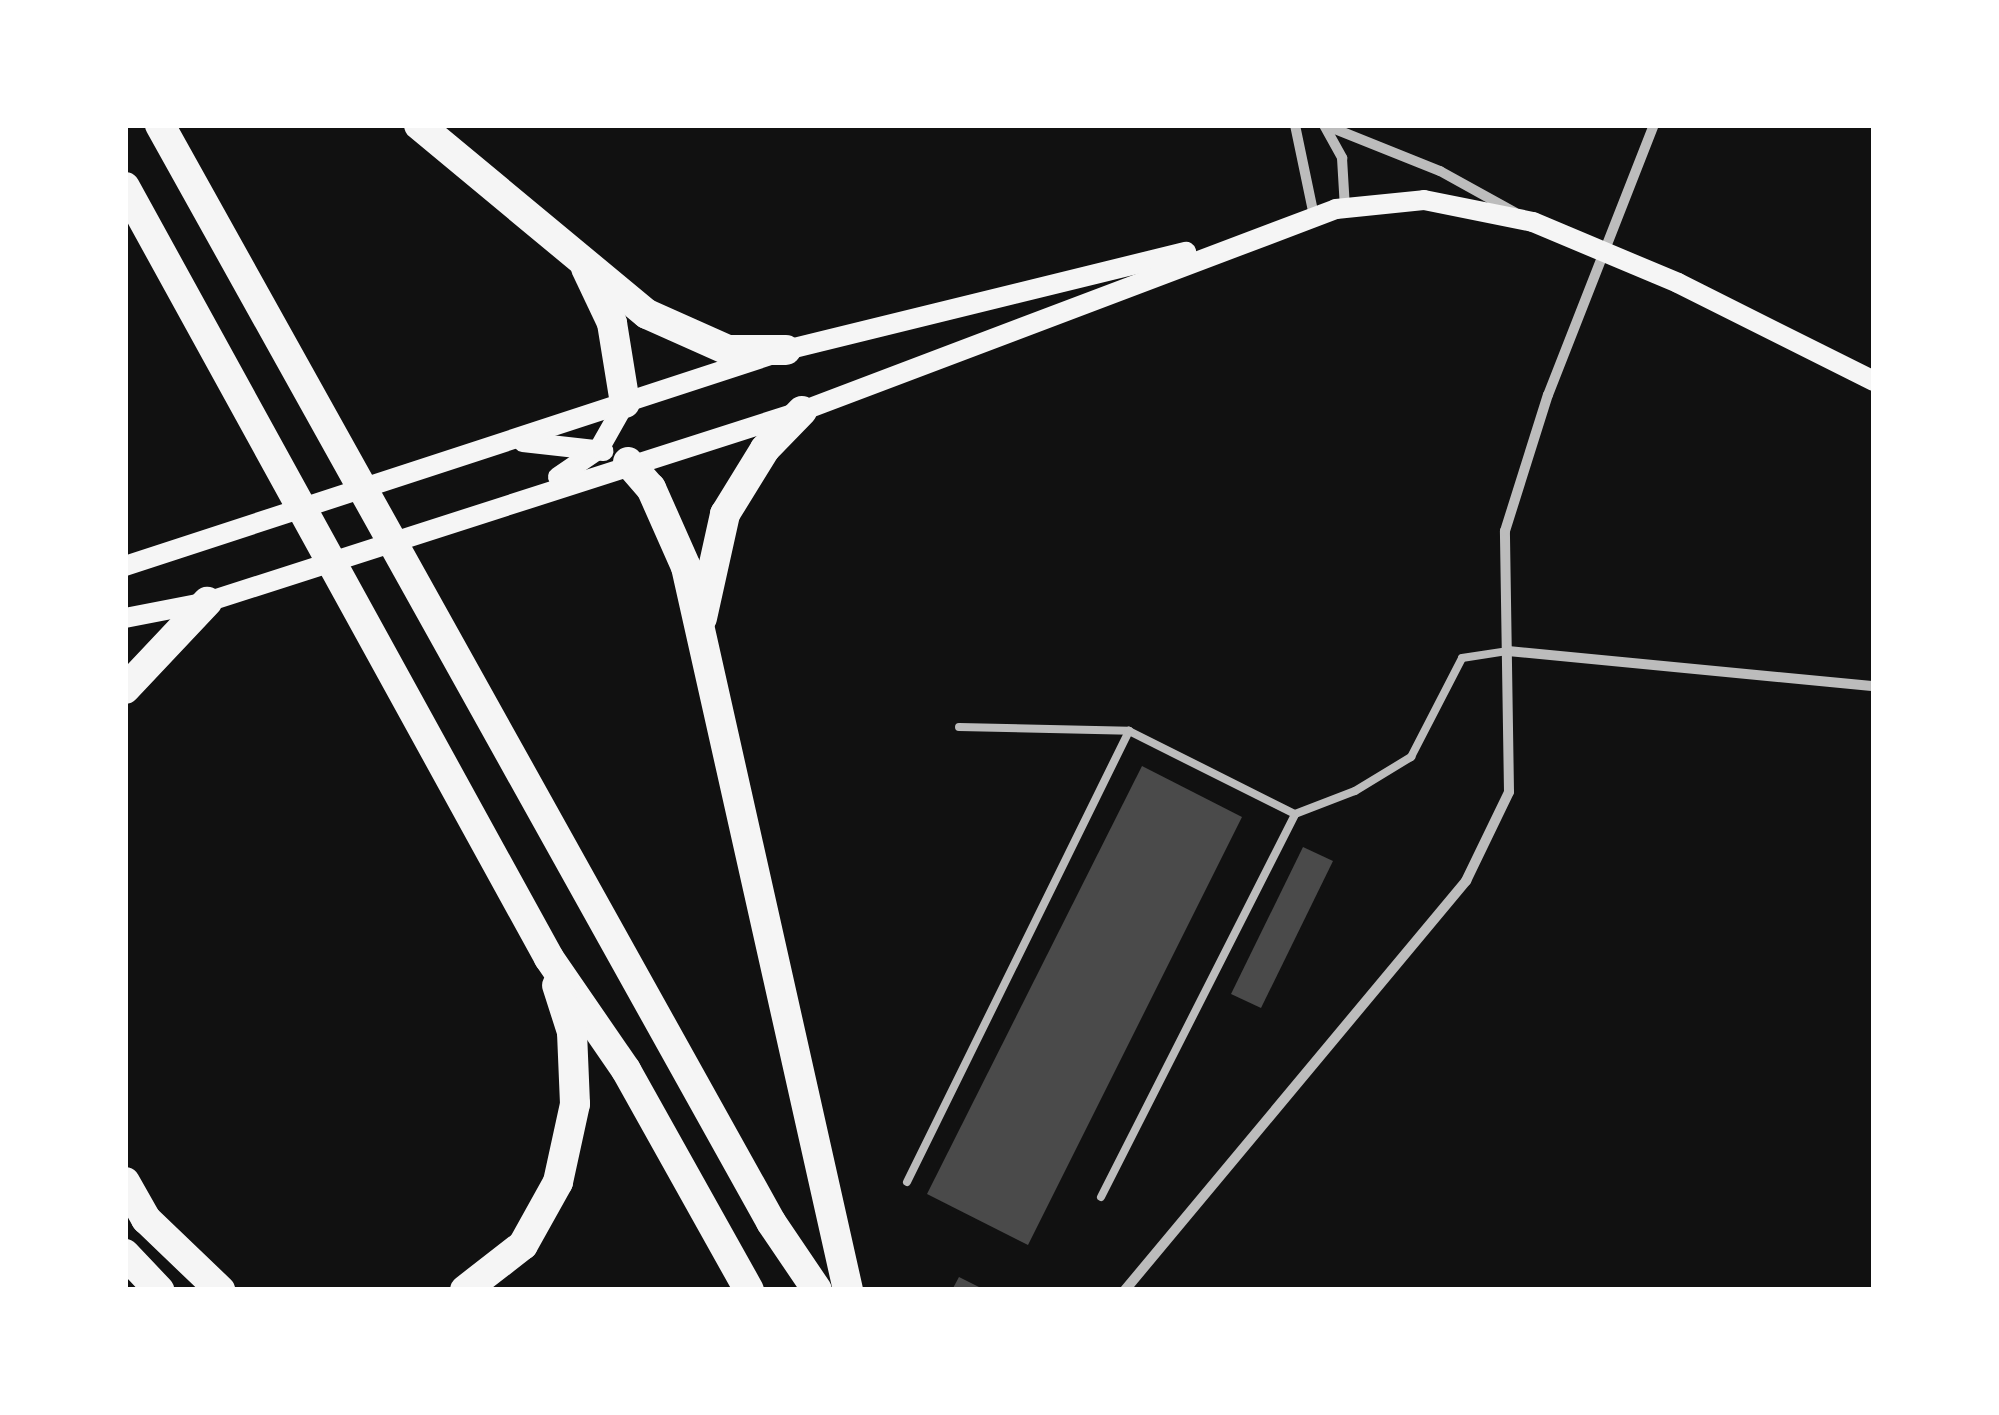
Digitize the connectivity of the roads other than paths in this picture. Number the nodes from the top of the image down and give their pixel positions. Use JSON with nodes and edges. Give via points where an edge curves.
{"nodes":[{"id":1,"x":160,"y":125,"type":"edge"},
{"id":2,"x":420,"y":125,"type":"edge"},
{"id":3,"x":1295,"y":125,"type":"edge"},
{"id":4,"x":1324,"y":125,"type":"edge"},
{"id":5,"x":1654,"y":125,"type":"edge"},
{"id":6,"x":125,"y":187,"type":"edge"},
{"id":7,"x":1345,"y":208,"type":"junction"},
{"id":8,"x":1314,"y":216,"type":"junction"},
{"id":9,"x":1532,"y":222,"type":"junction"},
{"id":10,"x":1237,"y":241,"type":"junction"},
{"id":11,"x":1603,"y":250,"type":"junction"},
{"id":12,"x":583,"y":261,"type":"junction"},
{"id":13,"x":786,"y":350,"type":"junction"},
{"id":14,"x":1874,"y":380,"type":"edge"},
{"id":15,"x":625,"y":403,"type":"junction"},
{"id":16,"x":802,"y":411,"type":"junction"},
{"id":17,"x":512,"y":441,"type":"junction"},
{"id":18,"x":598,"y":449,"type":"junction"},
{"id":19,"x":628,"y":462,"type":"junction"},
{"id":20,"x":536,"y":492,"type":"junction"},
{"id":21,"x":125,"y":566,"type":"edge"},
{"id":22,"x":207,"y":602,"type":"junction"},
{"id":23,"x":125,"y":618,"type":"edge"},
{"id":24,"x":699,"y":630,"type":"junction"},
{"id":25,"x":1508,"y":651,"type":"junction"},
{"id":26,"x":1874,"y":686,"type":"edge"},
{"id":27,"x":125,"y":689,"type":"edge"},
{"id":28,"x":959,"y":727,"type":"dead end"},
{"id":29,"x":1129,"y":731,"type":"junction"},
{"id":30,"x":1294,"y":814,"type":"junction"},
{"id":31,"x":549,"y":958,"type":"junction"},
{"id":32,"x":125,"y":1182,"type":"edge"},
{"id":33,"x":906,"y":1182,"type":"dead end"},
{"id":34,"x":1101,"y":1197,"type":"dead end"},
{"id":35,"x":125,"y":1254,"type":"edge"},
{"id":36,"x":159,"y":1290,"type":"edge"},
{"id":37,"x":220,"y":1290,"type":"edge"},
{"id":38,"x":466,"y":1290,"type":"edge"},
{"id":39,"x":749,"y":1290,"type":"edge"},
{"id":40,"x":817,"y":1290,"type":"edge"},
{"id":41,"x":848,"y":1290,"type":"edge"},
{"id":42,"x":1125,"y":1290,"type":"edge"}],
"edges":[{"from":1,"to":40,"type":"highway","via":[[770,1222]]},
{"from":2,"to":12,"type":"highway"},
{"from":3,"to":8,"type":"street"},
{"from":4,"to":7,"type":"street","via":[[1342,158]]},
{"from":4,"to":9,"type":"street","via":[[1440,171]]},
{"from":5,"to":11,"type":"street"},
{"from":6,"to":31,"type":"highway"},
{"from":7,"to":8,"type":"main road"},
{"from":7,"to":9,"type":"main road","via":[[1424,200]]},
{"from":8,"to":10,"type":"main road"},
{"from":9,"to":11,"type":"main road"},
{"from":10,"to":13,"type":"main road"},
{"from":10,"to":16,"type":"main road","via":[[1005,339]]},
{"from":11,"to":14,"type":"main road"},
{"from":11,"to":25,"type":"street","via":[[1505,531]]},
{"from":12,"to":13,"type":"highway","via":[[647,314],[694,338],[728,350]]},
{"from":12,"to":15,"type":"highway","via":[[612,323]]},
{"from":13,"to":15,"type":"main road"},
{"from":15,"to":17,"type":"main road"},
{"from":15,"to":18,"type":"main road"},
{"from":16,"to":19,"type":"main road"},
{"from":16,"to":24,"type":"highway","via":[[765,449],[725,514]]},
{"from":17,"to":18,"type":"main road"},
{"from":17,"to":21,"type":"main road"},
{"from":18,"to":19,"type":"main road"},
{"from":18,"to":20,"type":"main road"},
{"from":19,"to":20,"type":"main road"},
{"from":19,"to":24,"type":"highway","via":[[651,488],[686,567]]},
{"from":20,"to":22,"type":"main road"},
{"from":22,"to":23,"type":"main road"},
{"from":22,"to":27,"type":"highway"},
{"from":24,"to":41,"type":"highway"},
{"from":25,"to":26,"type":"street"},
{"from":25,"to":30,"type":"lane","via":[[1462,658],[1411,757],[1355,792]]},
{"from":25,"to":42,"type":"street","via":[[1509,792],[1466,881]]},
{"from":28,"to":29,"type":"lane"},
{"from":29,"to":30,"type":"lane"},
{"from":29,"to":33,"type":"lane"},
{"from":30,"to":34,"type":"lane"},
{"from":31,"to":38,"type":"highway","via":[[572,1032],[574,1104],[558,1182],[524,1245]]},
{"from":31,"to":39,"type":"highway","via":[[626,1070]]},
{"from":32,"to":37,"type":"highway","via":[[146,1219]]},
{"from":35,"to":36,"type":"highway"}]}
